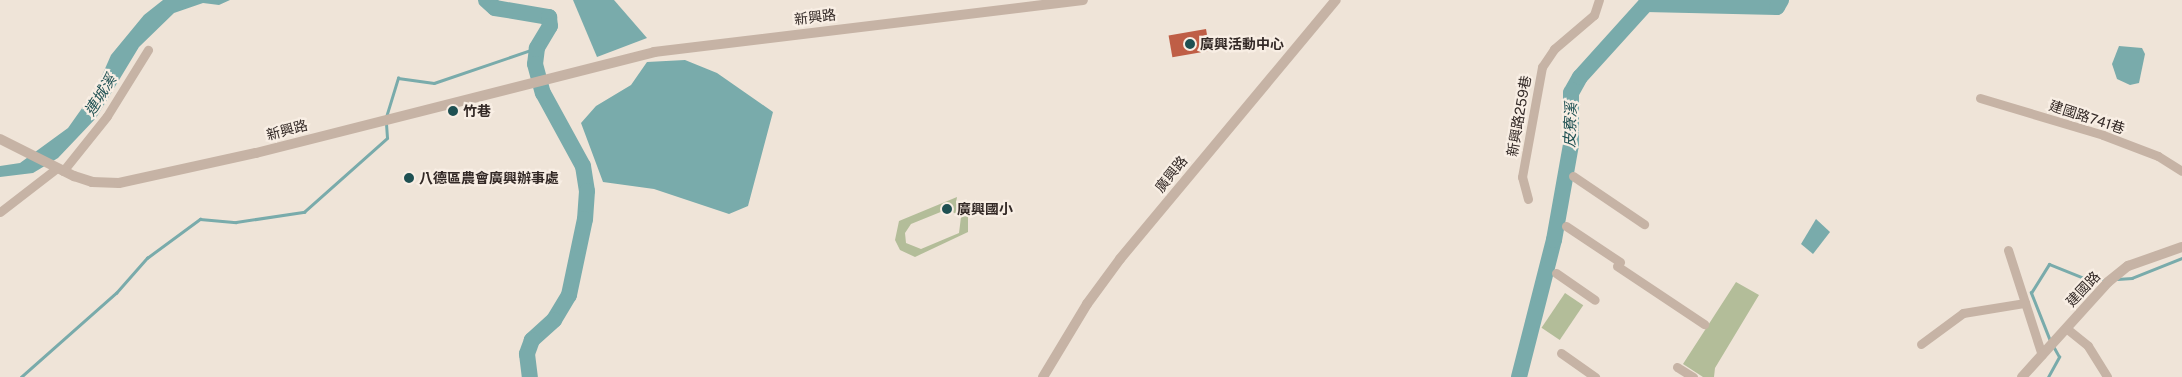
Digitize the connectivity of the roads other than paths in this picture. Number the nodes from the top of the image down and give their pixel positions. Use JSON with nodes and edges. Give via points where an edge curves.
{"nodes":[{"id":1,"x":1083,"y":0,"type":"edge"},
{"id":2,"x":1336,"y":0,"type":"edge"},
{"id":3,"x":1599,"y":0,"type":"edge"},
{"id":4,"x":148,"y":50,"type":"dead end"},
{"id":5,"x":1980,"y":98,"type":"dead end"},
{"id":6,"x":0,"y":139,"type":"edge"},
{"id":7,"x":58,"y":168,"type":"junction"},
{"id":8,"x":2182,"y":171,"type":"edge"},
{"id":9,"x":1573,"y":176,"type":"dead end"},
{"id":10,"x":1528,"y":199,"type":"dead end"},
{"id":11,"x":0,"y":212,"type":"edge"},
{"id":12,"x":1644,"y":224,"type":"dead end"},
{"id":13,"x":1566,"y":226,"type":"dead end"},
{"id":14,"x":2182,"y":247,"type":"edge"},
{"id":15,"x":2008,"y":250,"type":"dead end"},
{"id":16,"x":1556,"y":273,"type":"dead end"},
{"id":17,"x":1595,"y":300,"type":"dead end"},
{"id":18,"x":2025,"y":303,"type":"junction"},
{"id":19,"x":1704,"y":324,"type":"dead end"},
{"id":20,"x":2066,"y":328,"type":"junction"},
{"id":21,"x":1920,"y":344,"type":"dead end"},
{"id":22,"x":2049,"y":348,"type":"junction"},
{"id":23,"x":1561,"y":353,"type":"dead end"},
{"id":24,"x":1677,"y":367,"type":"dead end"},
{"id":25,"x":1043,"y":377,"type":"edge"},
{"id":26,"x":1595,"y":377,"type":"edge"},
{"id":27,"x":1693,"y":377,"type":"edge"},
{"id":28,"x":2022,"y":377,"type":"edge"},
{"id":29,"x":2108,"y":377,"type":"edge"}],
"edges":[{"from":1,"to":7,"type":"street","name":"新興路","via":[[705,44],[119,182],[92,182]]},
{"from":2,"to":25,"type":"street","name":"廣興路","via":[[1120,259]]},
{"from":3,"to":10,"type":"street","name":"新興路259巷","via":[[1594,15],[1554,49],[1542,67],[1522,177]]},
{"from":4,"to":7,"type":"street","via":[[107,116]]},
{"from":5,"to":8,"type":"street","name":"建國路741巷","via":[[2103,136],[2158,156]]},
{"from":6,"to":7,"type":"street","name":"新興路"},
{"from":7,"to":11,"type":"street"},
{"from":9,"to":12,"type":"street"},
{"from":13,"to":19,"type":"street"},
{"from":14,"to":20,"type":"street","name":"建國路","via":[[2144,257],[2112,279]]},
{"from":15,"to":18,"type":"street"},
{"from":16,"to":17,"type":"street"},
{"from":18,"to":21,"type":"street","via":[[1963,313]]},
{"from":18,"to":22,"type":"street"},
{"from":20,"to":22,"type":"street","name":"建國路"},
{"from":20,"to":29,"type":"street","via":[[2088,346]]},
{"from":22,"to":28,"type":"street","name":"建國路"},
{"from":23,"to":26,"type":"street"},
{"from":24,"to":27,"type":"street"}]}
